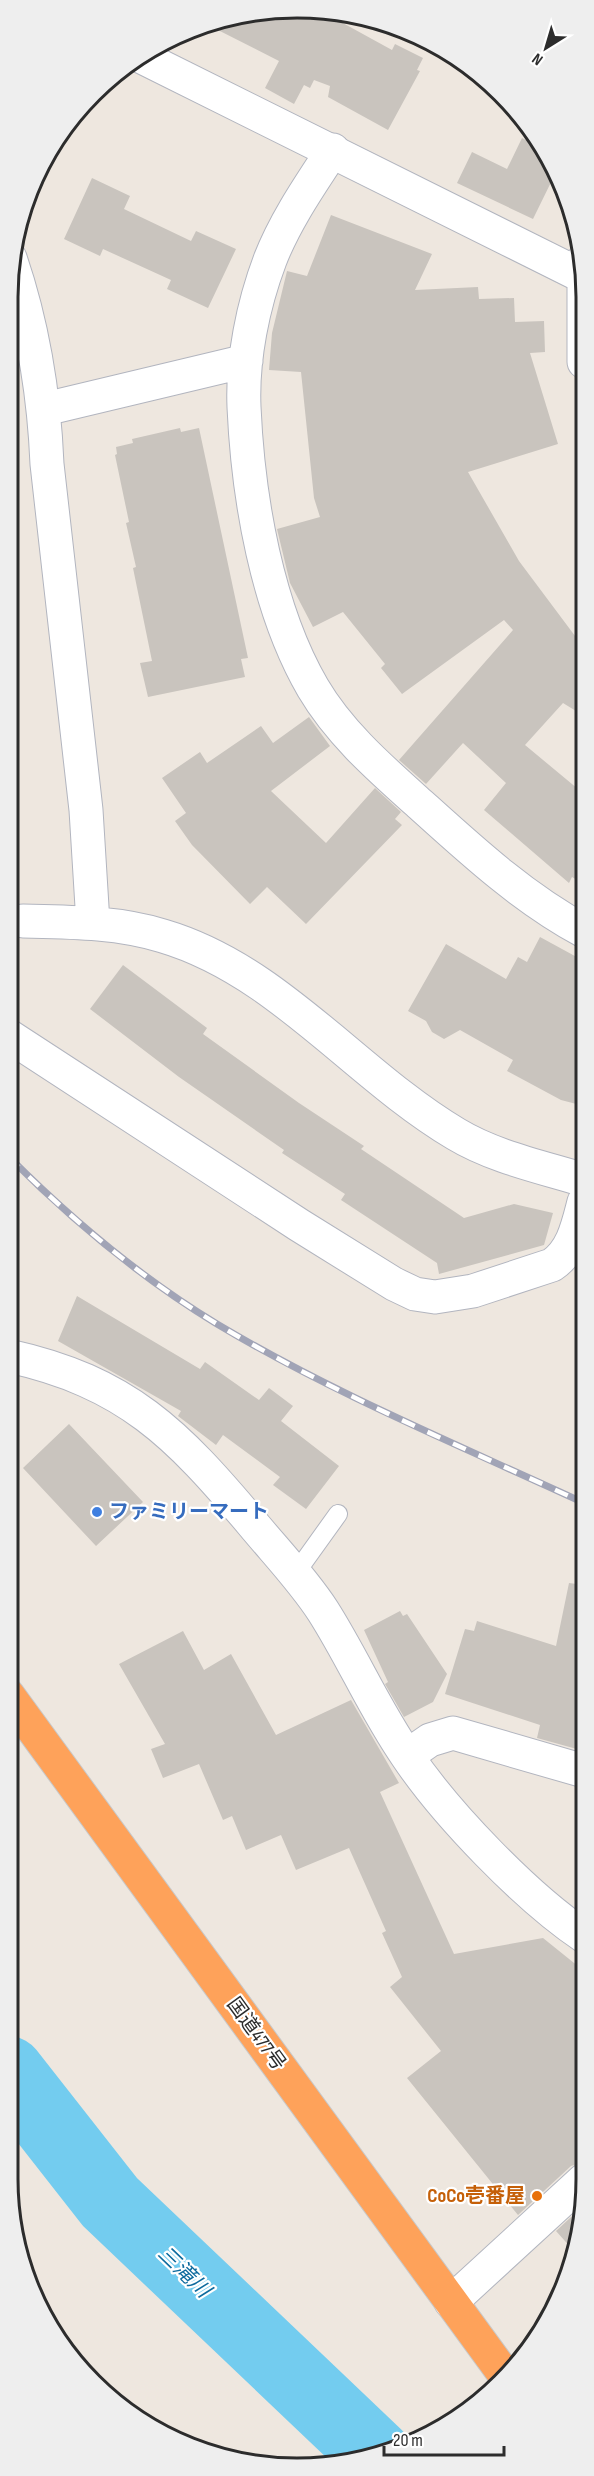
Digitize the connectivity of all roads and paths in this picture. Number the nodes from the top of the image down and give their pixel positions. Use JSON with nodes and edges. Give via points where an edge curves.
{"nodes":[{"id":1,"x":149,"y":61,"type":"edge"},
{"id":2,"x":333,"y":150,"type":"junction"},
{"id":3,"x":574,"y":264,"type":"edge"},
{"id":4,"x":19,"y":284,"type":"edge"},
{"id":5,"x":246,"y":360,"type":"junction"},
{"id":6,"x":45,"y":409,"type":"junction"},
{"id":7,"x":18,"y":921,"type":"edge"},
{"id":8,"x":93,"y":923,"type":"junction"},
{"id":9,"x":576,"y":927,"type":"edge"},
{"id":10,"x":18,"y":1042,"type":"edge"},
{"id":11,"x":576,"y":1178,"type":"edge"},
{"id":12,"x":576,"y":1231,"type":"edge"},
{"id":13,"x":18,"y":1358,"type":"edge"},
{"id":14,"x":338,"y":1514,"type":"dead end"},
{"id":15,"x":295,"y":1574,"type":"junction"},
{"id":16,"x":18,"y":1709,"type":"edge"},
{"id":17,"x":407,"y":1756,"type":"junction"},
{"id":18,"x":576,"y":1769,"type":"edge"},
{"id":19,"x":576,"y":1929,"type":"edge"},
{"id":20,"x":576,"y":2188,"type":"edge"},
{"id":21,"x":452,"y":2302,"type":"junction"},
{"id":22,"x":501,"y":2369,"type":"edge"}],
"edges":[{"from":1,"to":2,"type":"street"},
{"from":2,"to":3,"type":"street"},
{"from":2,"to":5,"type":"street","via":[[299,202],[270,260]]},
{"from":4,"to":6,"type":"street"},
{"from":5,"to":6,"type":"street"},
{"from":5,"to":9,"type":"street","via":[[244,406],[256,512],[273,590],[288,635],[313,688],[346,734],[496,873],[550,913]]},
{"from":6,"to":8,"type":"street","via":[[47,464],[86,810]]},
{"from":7,"to":8,"type":"street"},
{"from":8,"to":11,"type":"street","via":[[162,935],[206,952],[251,979],[382,1083],[457,1135],[504,1155]]},
{"from":10,"to":12,"type":"street","via":[[298,1225],[414,1294],[435,1297],[473,1291],[552,1265],[562,1258]]},
{"from":13,"to":15,"type":"street","via":[[44,1364],[131,1403],[167,1430],[199,1461]]},
{"from":14,"to":15,"type":"lane"},
{"from":15,"to":17,"type":"street","via":[[323,1610]]},
{"from":16,"to":21,"type":"highway","name":"国道477号"},
{"from":17,"to":18,"type":"street","via":[[430,1740],[453,1733]]},
{"from":17,"to":19,"type":"street","via":[[463,1826],[529,1891]]},
{"from":20,"to":21,"type":"street"},
{"from":21,"to":22,"type":"highway","name":"国道477号"}]}
